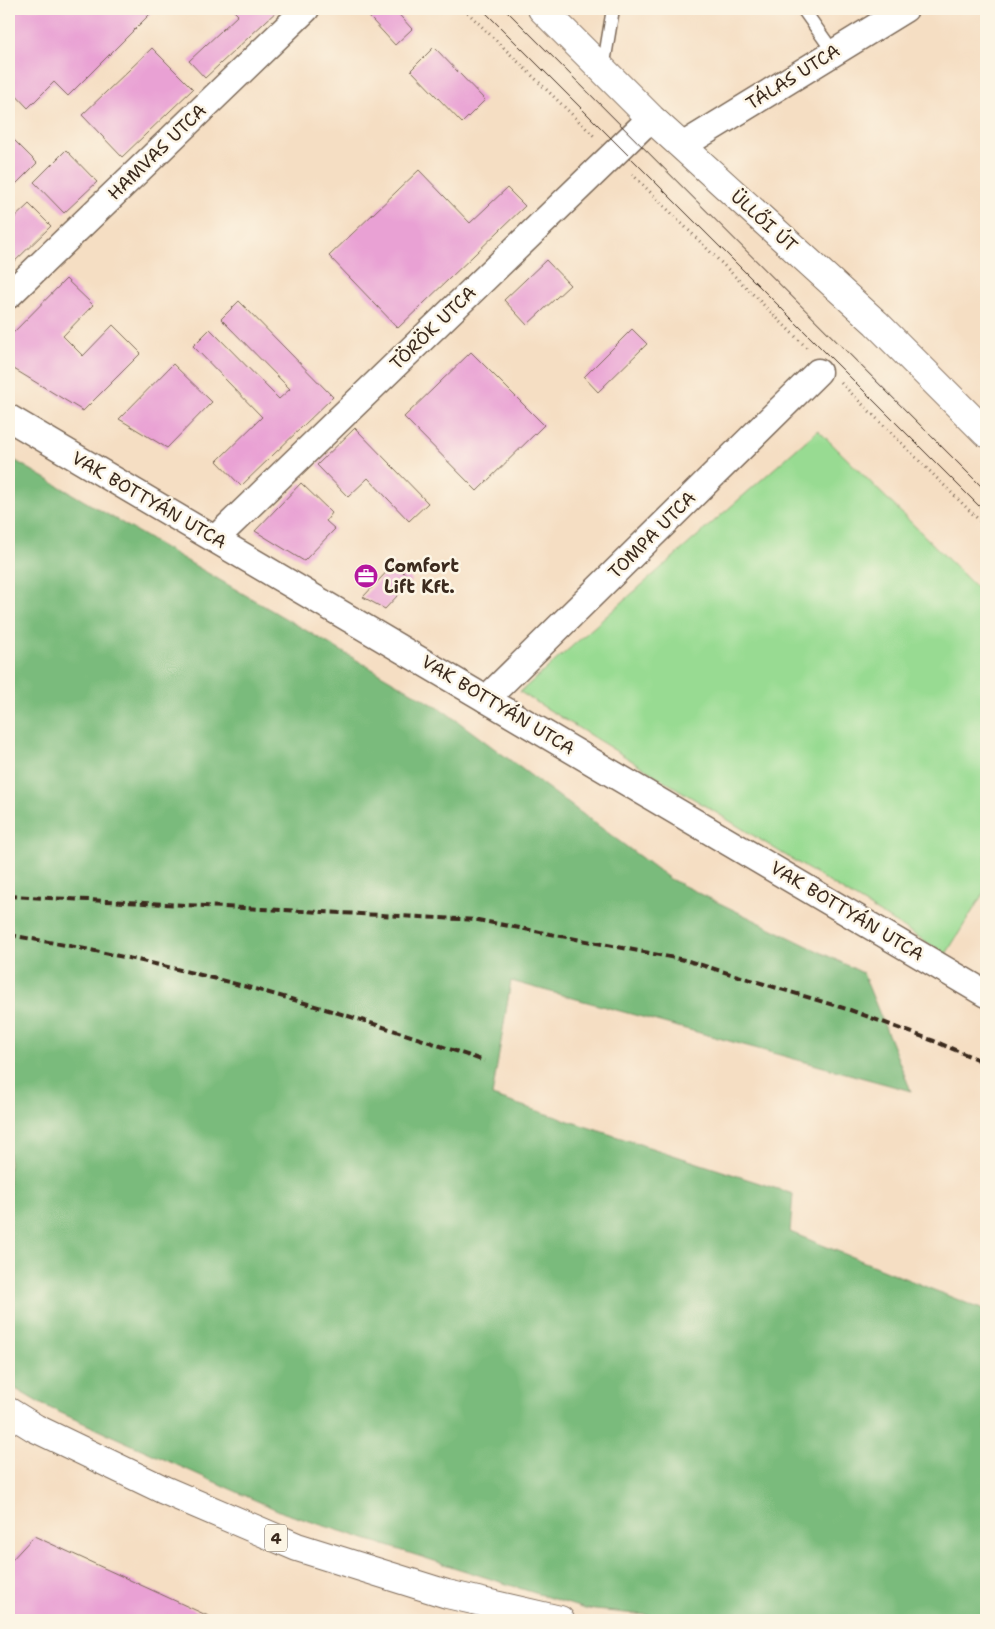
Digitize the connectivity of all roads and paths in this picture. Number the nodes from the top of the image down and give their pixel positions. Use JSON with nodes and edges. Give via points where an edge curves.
{"nodes":[{"id":1,"x":306,"y":9,"type":"edge"},
{"id":2,"x":464,"y":9,"type":"edge"},
{"id":3,"x":542,"y":9,"type":"edge"},
{"id":4,"x":613,"y":9,"type":"edge"},
{"id":5,"x":803,"y":9,"type":"edge"},
{"id":6,"x":905,"y":9,"type":"edge"},
{"id":7,"x":834,"y":53,"type":"junction"},
{"id":8,"x":603,"y":69,"type":"junction"},
{"id":9,"x":651,"y":118,"type":"junction"},
{"id":10,"x":682,"y":146,"type":"junction"},
{"id":11,"x":613,"y":155,"type":"junction"},
{"id":12,"x":9,"y":295,"type":"edge"},
{"id":13,"x":822,"y":368,"type":"junction"},
{"id":14,"x":9,"y":418,"type":"edge"},
{"id":15,"x":986,"y":433,"type":"edge"},
{"id":16,"x":986,"y":527,"type":"edge"},
{"id":17,"x":215,"y":539,"type":"junction"},
{"id":18,"x":486,"y":699,"type":"junction"},
{"id":19,"x":986,"y":994,"type":"edge"},
{"id":20,"x":9,"y":1412,"type":"edge"},
{"id":21,"x":560,"y":1620,"type":"edge"}],
"edges":[{"from":1,"to":12,"type":"street","name":"HAMVAS UTCA"},
{"from":2,"to":11,"type":"path"},
{"from":3,"to":8,"type":"main road","name":"ÜLLŐI ÚT"},
{"from":4,"to":8,"type":"lane"},
{"from":5,"to":7,"type":"lane"},
{"from":6,"to":7,"type":"street","name":"TÁLAS UTCA"},
{"from":7,"to":10,"type":"street","name":"TÁLAS UTCA"},
{"from":8,"to":9,"type":"main road","name":"ÜLLŐI ÚT"},
{"from":9,"to":10,"type":"main road","name":"ÜLLŐI ÚT"},
{"from":9,"to":11,"type":"street","name":"TÖRÖK UTCA"},
{"from":10,"to":15,"type":"main road","name":"ÜLLŐI ÚT","via":[[876,322]]},
{"from":11,"to":13,"type":"path"},
{"from":11,"to":17,"type":"street","name":"TÖRÖK UTCA"},
{"from":13,"to":16,"type":"path"},
{"from":13,"to":18,"type":"street","name":"TOMPA UTCA"},
{"from":14,"to":17,"type":"street","name":"VAK BOTTYÁN UTCA"},
{"from":17,"to":18,"type":"street","name":"VAK BOTTYÁN UTCA"},
{"from":18,"to":19,"type":"street","name":"VAK BOTTYÁN UTCA"},
{"from":20,"to":21,"type":"main road","number":"4","via":[[35,1428],[164,1490],[297,1547],[447,1594]]}]}
